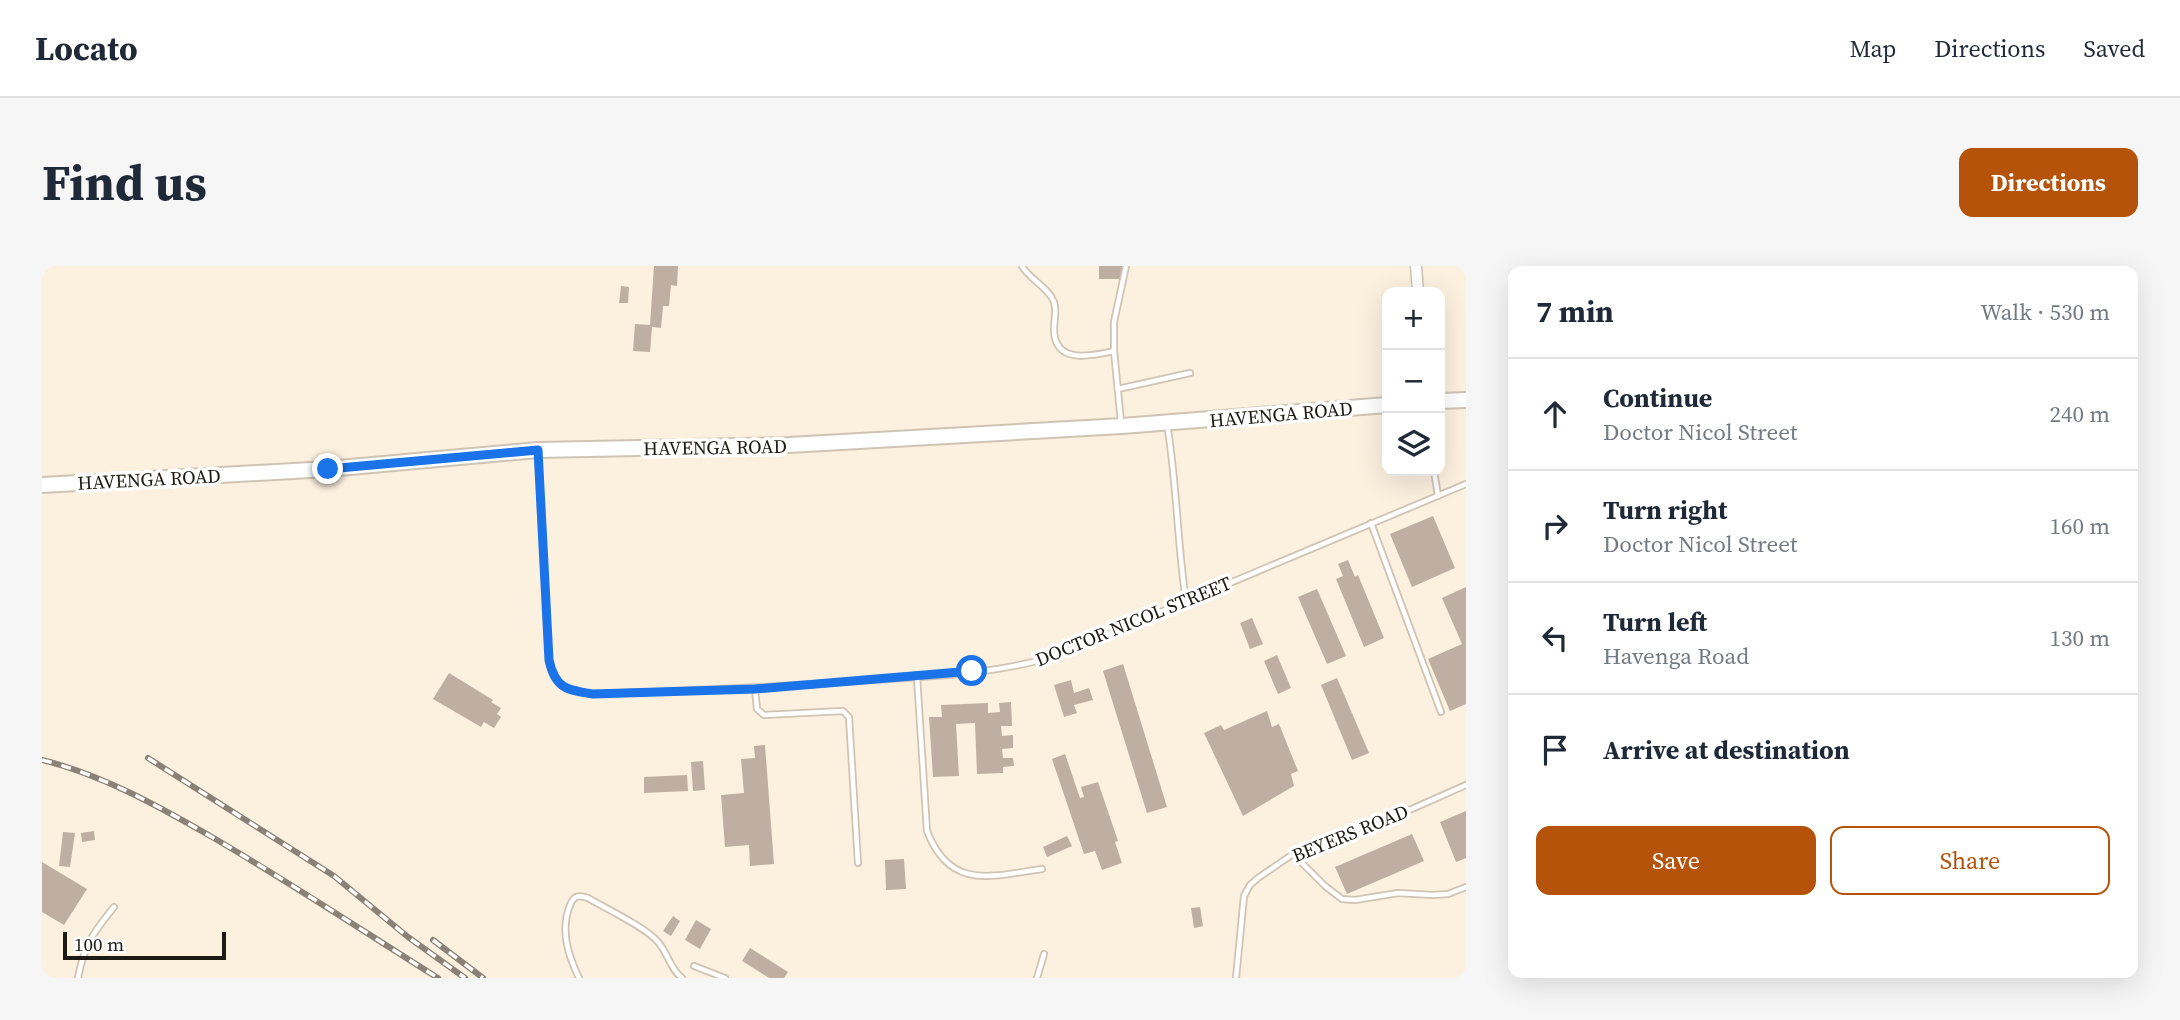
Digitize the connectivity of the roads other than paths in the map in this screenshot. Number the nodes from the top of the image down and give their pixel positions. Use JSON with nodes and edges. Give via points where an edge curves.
{"nodes":[{"id":1,"x":1022,"y":266,"type":"edge"},
{"id":2,"x":1126,"y":266,"type":"edge"},
{"id":3,"x":1416,"y":266,"type":"edge"},
{"id":4,"x":1418,"y":287,"type":"edge"},
{"id":5,"x":1114,"y":351,"type":"junction"},
{"id":6,"x":1190,"y":373,"type":"dead end"},
{"id":7,"x":1118,"y":388,"type":"junction"},
{"id":8,"x":1466,"y":400,"type":"edge"},
{"id":9,"x":1445,"y":401,"type":"edge"},
{"id":10,"x":1382,"y":405,"type":"edge"},
{"id":11,"x":1167,"y":423,"type":"junction"},
{"id":12,"x":1122,"y":426,"type":"junction"},
{"id":13,"x":538,"y":450,"type":"junction"},
{"id":14,"x":1435,"y":476,"type":"edge"},
{"id":15,"x":1466,"y":484,"type":"edge"},
{"id":16,"x":42,"y":485,"type":"edge"},
{"id":17,"x":1438,"y":496,"type":"junction"},
{"id":18,"x":1371,"y":523,"type":"junction"},
{"id":19,"x":1185,"y":601,"type":"junction"},
{"id":20,"x":917,"y":677,"type":"junction"},
{"id":21,"x":755,"y":689,"type":"junction"},
{"id":22,"x":1441,"y":712,"type":"dead end"},
{"id":23,"x":1466,"y":785,"type":"edge"},
{"id":24,"x":1293,"y":854,"type":"junction"},
{"id":25,"x":858,"y":863,"type":"dead end"},
{"id":26,"x":1042,"y":869,"type":"dead end"},
{"id":27,"x":1466,"y":887,"type":"edge"},
{"id":28,"x":114,"y":907,"type":"dead end"},
{"id":29,"x":1044,"y":954,"type":"dead end"},
{"id":30,"x":694,"y":966,"type":"dead end"},
{"id":31,"x":78,"y":978,"type":"edge"},
{"id":32,"x":579,"y":978,"type":"edge"},
{"id":33,"x":682,"y":978,"type":"edge"},
{"id":34,"x":725,"y":978,"type":"edge"},
{"id":35,"x":1037,"y":978,"type":"edge"},
{"id":36,"x":1236,"y":978,"type":"edge"}],
"edges":[{"from":1,"to":5,"type":"lane","via":[[1054,302],[1055,337],[1061,348],[1081,357]]},
{"from":2,"to":5,"type":"lane","via":[[1114,322]]},
{"from":3,"to":4,"type":"street"},
{"from":5,"to":7,"type":"lane"},
{"from":6,"to":7,"type":"lane"},
{"from":7,"to":12,"type":"lane"},
{"from":8,"to":9,"type":"street"},
{"from":10,"to":11,"type":"street","name":"HAVENGA ROAD"},
{"from":11,"to":12,"type":"street","name":"HAVENGA ROAD"},
{"from":11,"to":19,"type":"lane"},
{"from":12,"to":13,"type":"street","name":"HAVENGA ROAD","via":[[789,445]]},
{"from":13,"to":16,"type":"street","name":"HAVENGA ROAD","via":[[315,470]]},
{"from":13,"to":21,"type":"lane","name":"DOCTOR NICOL STREET","via":[[549,660],[556,680],[593,694]]},
{"from":14,"to":17,"type":"lane"},
{"from":15,"to":17,"type":"lane","name":"DOCTOR NICOL STREET"},
{"from":17,"to":18,"type":"lane","name":"DOCTOR NICOL STREET"},
{"from":18,"to":19,"type":"lane","name":"DOCTOR NICOL STREET"},
{"from":18,"to":22,"type":"lane"},
{"from":19,"to":20,"type":"lane","name":"DOCTOR NICOL STREET","via":[[1037,661]]},
{"from":20,"to":21,"type":"lane","name":"DOCTOR NICOL STREET"},
{"from":20,"to":26,"type":"lane","via":[[927,831],[932,845],[945,861],[970,876]]},
{"from":21,"to":25,"type":"lane","via":[[758,712],[768,716],[843,711],[849,717]]},
{"from":23,"to":24,"type":"lane","name":"BEYERS ROAD"},
{"from":24,"to":27,"type":"lane","via":[[1342,899],[1448,894]]},
{"from":24,"to":36,"type":"lane","name":"BEYERS ROAD","via":[[1247,890]]},
{"from":28,"to":31,"type":"lane","via":[[89,939]]},
{"from":29,"to":35,"type":"lane"},
{"from":30,"to":34,"type":"lane"},
{"from":32,"to":33,"type":"lane","via":[[565,931],[571,902],[577,896],[589,898],[650,934]]}]}
